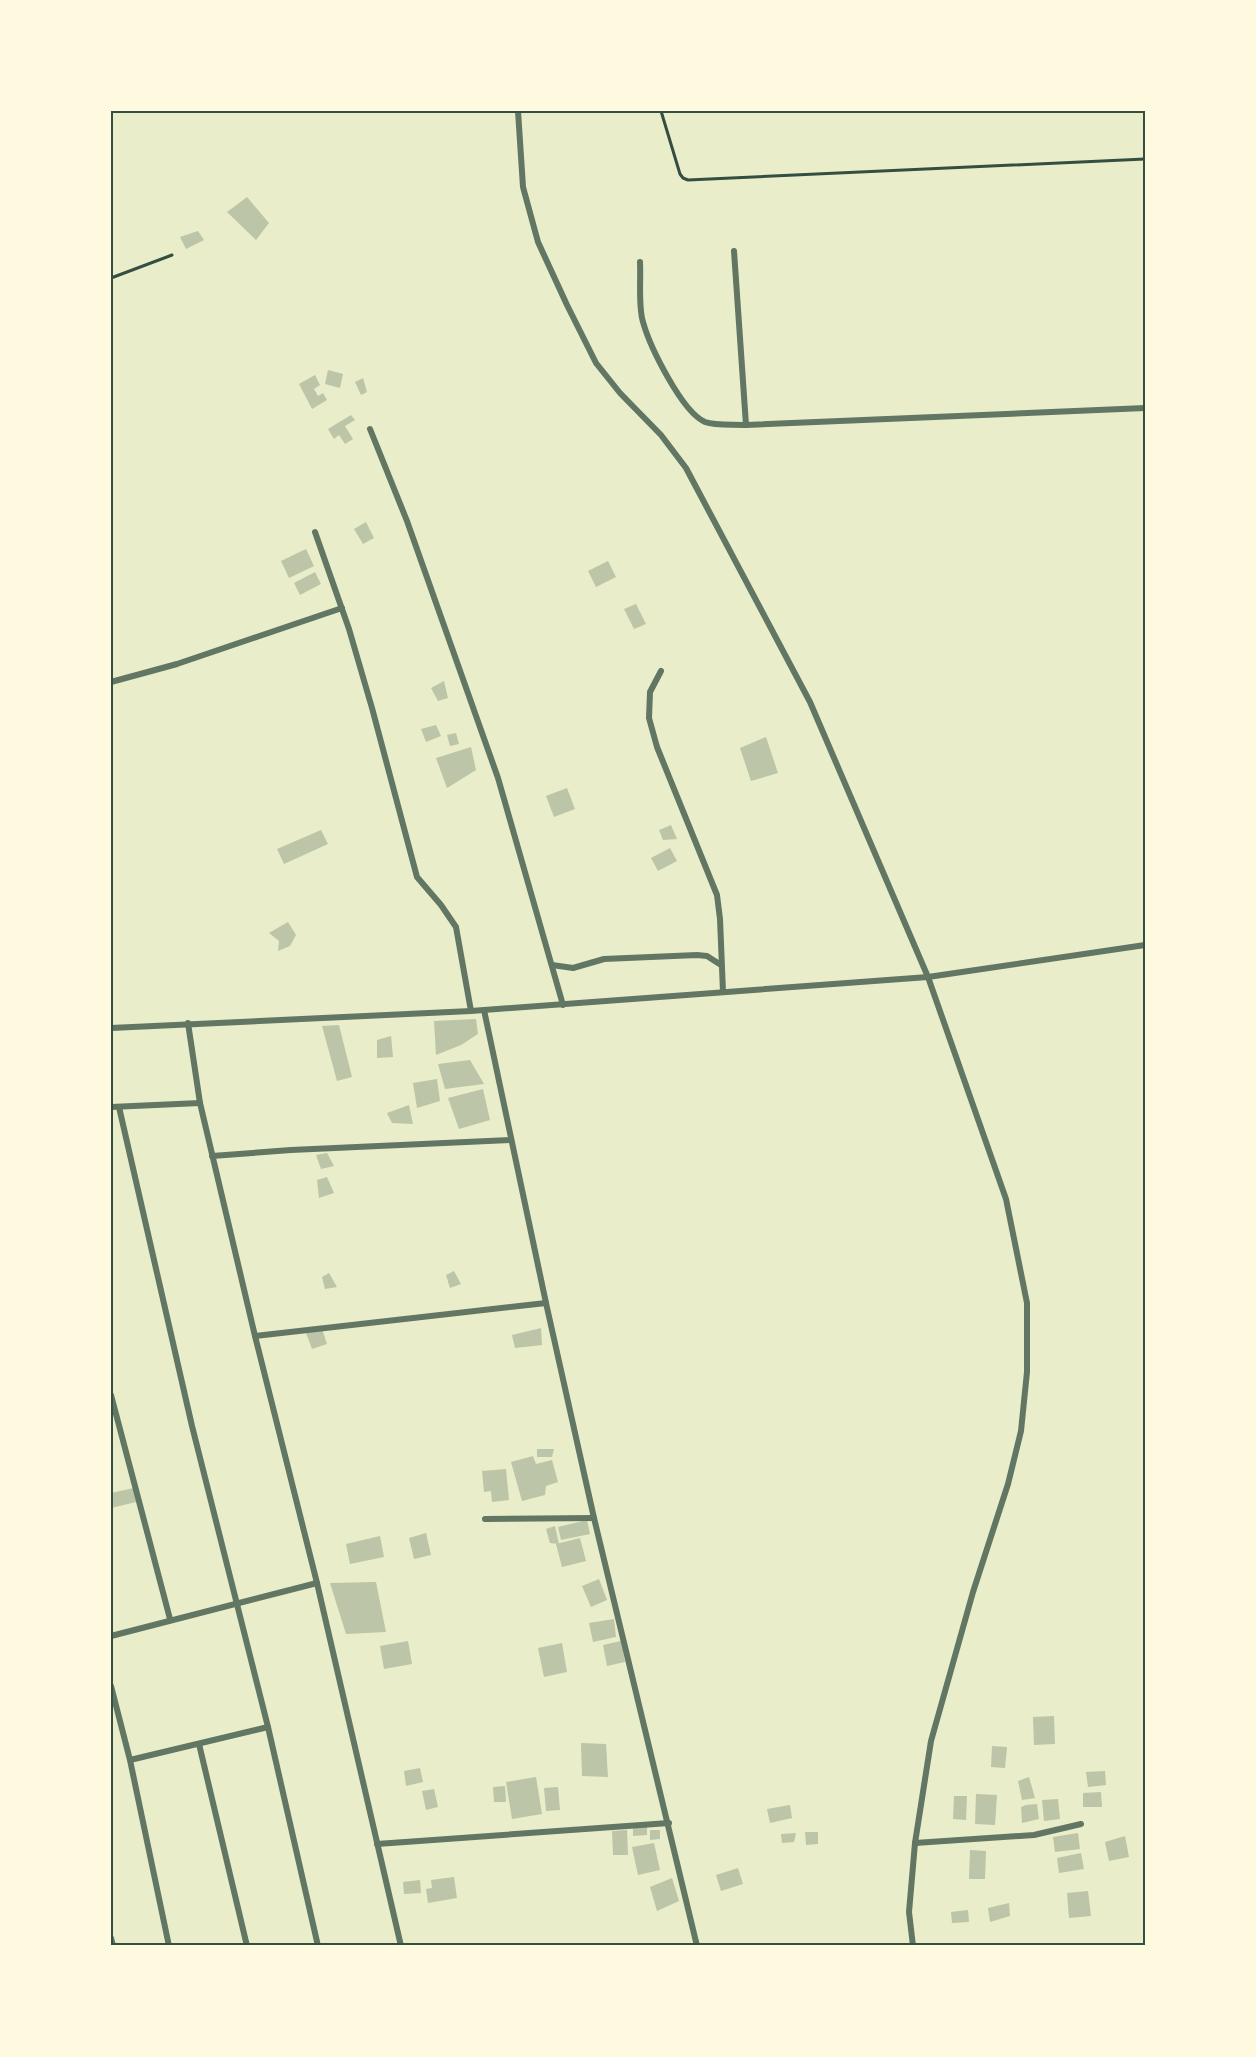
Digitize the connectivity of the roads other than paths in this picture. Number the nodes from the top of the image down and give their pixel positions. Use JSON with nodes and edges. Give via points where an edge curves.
{"nodes":[{"id":1,"x":518,"y":111,"type":"edge"},
{"id":2,"x":734,"y":251,"type":"dead end"},
{"id":3,"x":640,"y":262,"type":"dead end"},
{"id":4,"x":1145,"y":408,"type":"edge"},
{"id":5,"x":746,"y":425,"type":"junction"},
{"id":6,"x":370,"y":429,"type":"dead end"},
{"id":7,"x":315,"y":532,"type":"dead end"},
{"id":8,"x":342,"y":608,"type":"junction"},
{"id":9,"x":661,"y":671,"type":"dead end"},
{"id":10,"x":111,"y":682,"type":"edge"},
{"id":11,"x":1145,"y":945,"type":"edge"},
{"id":12,"x":552,"y":965,"type":"junction"},
{"id":13,"x":721,"y":965,"type":"junction"},
{"id":14,"x":928,"y":977,"type":"junction"},
{"id":15,"x":723,"y":992,"type":"junction"},
{"id":16,"x":563,"y":1005,"type":"junction"},
{"id":17,"x":471,"y":1011,"type":"junction"},
{"id":18,"x":484,"y":1011,"type":"junction"},
{"id":19,"x":188,"y":1023,"type":"junction"},
{"id":20,"x":111,"y":1028,"type":"edge"},
{"id":21,"x":200,"y":1103,"type":"junction"},
{"id":22,"x":111,"y":1107,"type":"edge"},
{"id":23,"x":119,"y":1107,"type":"junction"},
{"id":24,"x":511,"y":1140,"type":"junction"},
{"id":25,"x":212,"y":1156,"type":"junction"},
{"id":26,"x":546,"y":1303,"type":"junction"},
{"id":27,"x":255,"y":1336,"type":"junction"},
{"id":28,"x":111,"y":1395,"type":"edge"},
{"id":29,"x":594,"y":1518,"type":"junction"},
{"id":30,"x":485,"y":1519,"type":"dead end"},
{"id":31,"x":317,"y":1583,"type":"junction"},
{"id":32,"x":237,"y":1602,"type":"junction"},
{"id":33,"x":170,"y":1619,"type":"junction"},
{"id":34,"x":111,"y":1636,"type":"edge"},
{"id":35,"x":111,"y":1686,"type":"edge"},
{"id":36,"x":268,"y":1727,"type":"junction"},
{"id":37,"x":199,"y":1744,"type":"junction"},
{"id":38,"x":129,"y":1760,"type":"junction"},
{"id":39,"x":669,"y":1823,"type":"junction"},
{"id":40,"x":1081,"y":1824,"type":"dead end"},
{"id":41,"x":915,"y":1843,"type":"junction"},
{"id":42,"x":377,"y":1844,"type":"junction"},
{"id":43,"x":111,"y":1938,"type":"edge"},
{"id":44,"x":113,"y":1946,"type":"edge"},
{"id":45,"x":169,"y":1946,"type":"edge"},
{"id":46,"x":248,"y":1946,"type":"edge"},
{"id":47,"x":318,"y":1946,"type":"edge"},
{"id":48,"x":401,"y":1946,"type":"edge"},
{"id":49,"x":697,"y":1946,"type":"edge"},
{"id":50,"x":913,"y":1946,"type":"edge"}],
"edges":[{"from":1,"to":14,"type":"street","via":[[523,187],[538,242],[567,304],[596,363],[686,468],[810,702]]},
{"from":2,"to":5,"type":"street"},
{"from":3,"to":5,"type":"street","via":[[642,320],[682,401],[694,416],[707,423]]},
{"from":4,"to":5,"type":"street"},
{"from":6,"to":12,"type":"street","via":[[407,521],[498,778]]},
{"from":7,"to":8,"type":"street"},
{"from":8,"to":10,"type":"street"},
{"from":8,"to":17,"type":"street","via":[[417,878],[456,927]]},
{"from":9,"to":13,"type":"street","via":[[650,692],[649,718],[717,895]]},
{"from":11,"to":14,"type":"street"},
{"from":12,"to":13,"type":"street","via":[[573,968],[604,959],[697,955]]},
{"from":12,"to":16,"type":"street"},
{"from":13,"to":15,"type":"street"},
{"from":14,"to":15,"type":"street"},
{"from":14,"to":41,"type":"street","via":[[1006,1199],[1027,1303],[1027,1372],[1021,1431],[1008,1484],[931,1741]]},
{"from":15,"to":16,"type":"street"},
{"from":16,"to":18,"type":"street"},
{"from":17,"to":18,"type":"street"},
{"from":17,"to":19,"type":"street"},
{"from":18,"to":24,"type":"street"},
{"from":19,"to":20,"type":"street"},
{"from":19,"to":21,"type":"street"},
{"from":21,"to":23,"type":"street"},
{"from":21,"to":25,"type":"street"},
{"from":22,"to":23,"type":"street"},
{"from":23,"to":32,"type":"street"},
{"from":24,"to":25,"type":"street"},
{"from":24,"to":26,"type":"street"},
{"from":25,"to":27,"type":"street"},
{"from":26,"to":27,"type":"street"},
{"from":26,"to":29,"type":"street"},
{"from":27,"to":31,"type":"street"},
{"from":28,"to":33,"type":"street"},
{"from":29,"to":30,"type":"street"},
{"from":29,"to":39,"type":"street"},
{"from":31,"to":32,"type":"street"},
{"from":31,"to":42,"type":"street"},
{"from":32,"to":33,"type":"street"},
{"from":32,"to":36,"type":"street"},
{"from":33,"to":34,"type":"street"},
{"from":35,"to":38,"type":"street"},
{"from":36,"to":37,"type":"street"},
{"from":36,"to":47,"type":"street"},
{"from":37,"to":38,"type":"street"},
{"from":37,"to":46,"type":"street"},
{"from":38,"to":45,"type":"street"},
{"from":39,"to":42,"type":"street"},
{"from":39,"to":49,"type":"street"},
{"from":40,"to":41,"type":"street","via":[[1034,1835]]},
{"from":41,"to":50,"type":"street","via":[[909,1912]]},
{"from":42,"to":48,"type":"street"},
{"from":43,"to":44,"type":"street"}]}
